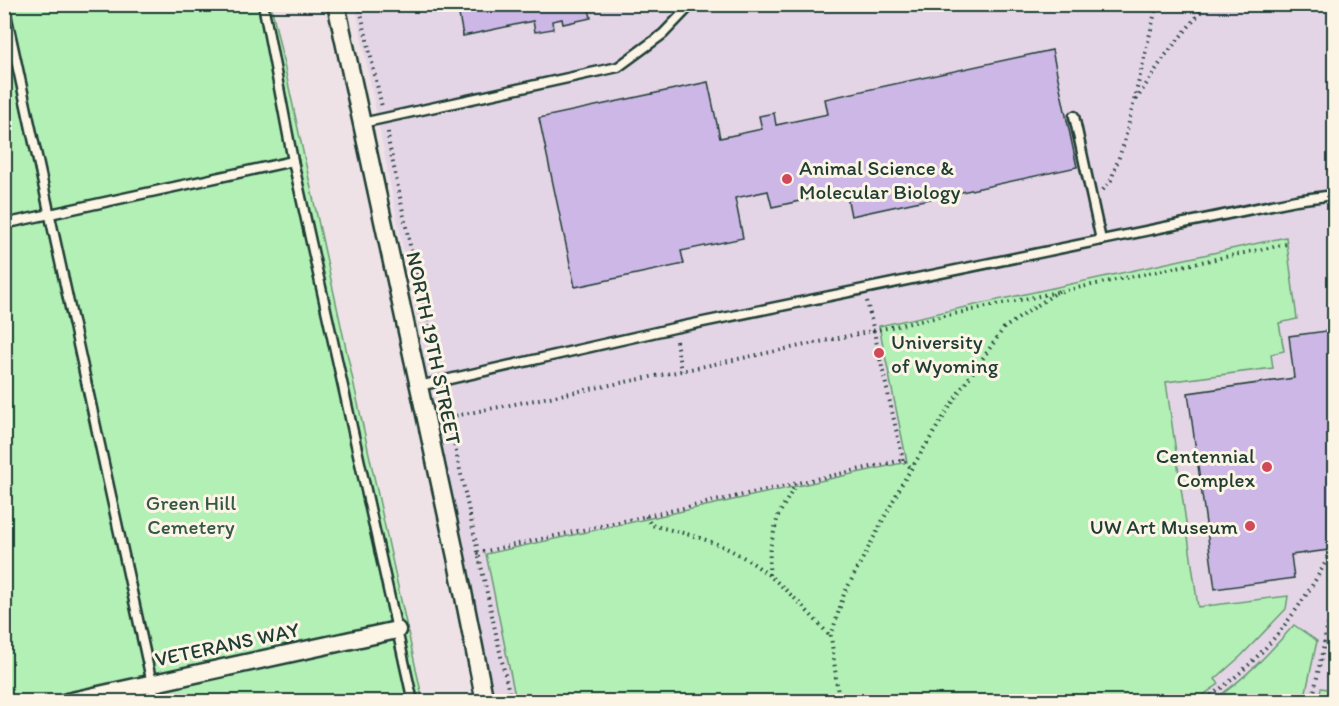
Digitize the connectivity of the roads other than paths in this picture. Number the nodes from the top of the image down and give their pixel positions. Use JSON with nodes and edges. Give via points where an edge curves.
{"nodes":[{"id":1,"x":263,"y":4,"type":"edge"},
{"id":2,"x":336,"y":4,"type":"edge"},
{"id":3,"x":4,"y":5,"type":"edge"},
{"id":4,"x":687,"y":9,"type":"dead end"},
{"id":5,"x":1074,"y":116,"type":"dead end"},
{"id":6,"x":362,"y":123,"type":"junction"},
{"id":7,"x":293,"y":161,"type":"junction"},
{"id":8,"x":1335,"y":195,"type":"edge"},
{"id":9,"x":50,"y":214,"type":"junction"},
{"id":10,"x":4,"y":224,"type":"edge"},
{"id":11,"x":1101,"y":240,"type":"junction"},
{"id":12,"x":419,"y":387,"type":"junction"},
{"id":13,"x":397,"y":630,"type":"junction"},
{"id":14,"x":152,"y":683,"type":"junction"},
{"id":15,"x":89,"y":699,"type":"edge"},
{"id":16,"x":68,"y":702,"type":"edge"},
{"id":17,"x":156,"y":702,"type":"edge"},
{"id":18,"x":413,"y":702,"type":"edge"},
{"id":19,"x":485,"y":702,"type":"edge"}],
"edges":[{"from":1,"to":7,"type":"lane"},
{"from":2,"to":6,"type":"street","name":"NORTH 19TH STREET"},
{"from":3,"to":9,"type":"lane"},
{"from":4,"to":6,"type":"lane","via":[[663,34],[618,67]]},
{"from":5,"to":11,"type":"lane"},
{"from":6,"to":12,"type":"street","name":"NORTH 19TH STREET"},
{"from":7,"to":9,"type":"lane"},
{"from":7,"to":13,"type":"lane"},
{"from":8,"to":11,"type":"lane"},
{"from":9,"to":10,"type":"lane"},
{"from":9,"to":14,"type":"lane"},
{"from":11,"to":12,"type":"lane","via":[[674,328]]},
{"from":12,"to":19,"type":"street","name":"NORTH 19TH STREET"},
{"from":13,"to":14,"type":"street","name":"VETERANS WAY"},
{"from":13,"to":18,"type":"lane"},
{"from":14,"to":15,"type":"street","name":"VETERANS WAY"},
{"from":14,"to":17,"type":"lane"},
{"from":15,"to":16,"type":"street","name":"VETERANS WAY"}]}
